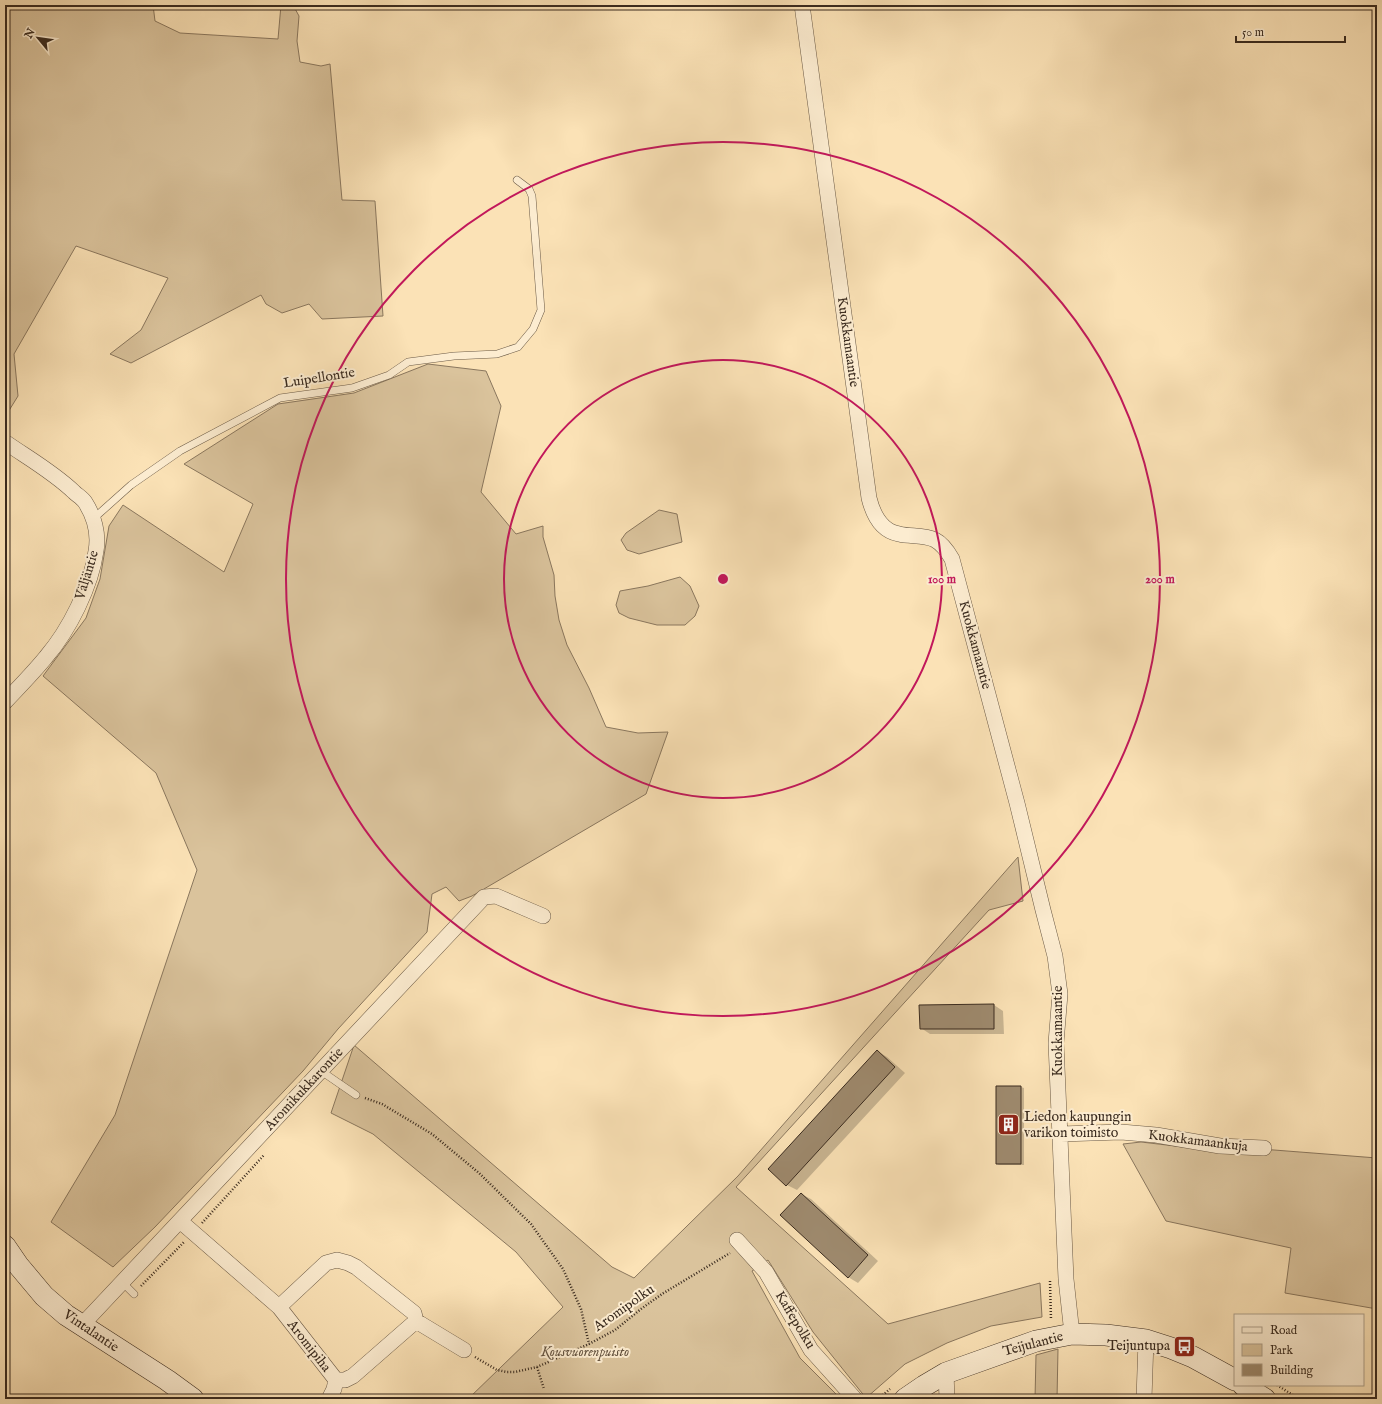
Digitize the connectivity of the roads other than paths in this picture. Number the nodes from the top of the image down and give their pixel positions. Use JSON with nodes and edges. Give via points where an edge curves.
{"nodes":[{"id":1,"x":802,"y":5,"type":"edge"},
{"id":2,"x":517,"y":180,"type":"dead end"},
{"id":3,"x":5,"y":442,"type":"edge"},
{"id":4,"x":93,"y":519,"type":"junction"},
{"id":5,"x":5,"y":702,"type":"edge"},
{"id":6,"x":543,"y":916,"type":"dead end"},
{"id":7,"x":321,"y":1071,"type":"junction"},
{"id":8,"x":356,"y":1094,"type":"road end"},
{"id":9,"x":1060,"y":1134,"type":"junction"},
{"id":10,"x":1264,"y":1148,"type":"dead end"},
{"id":11,"x":180,"y":1221,"type":"junction"},
{"id":12,"x":5,"y":1246,"type":"edge"},
{"id":13,"x":742,"y":1246,"type":"road end"},
{"id":14,"x":122,"y":1282,"type":"junction"},
{"id":15,"x":134,"y":1294,"type":"dead end"},
{"id":16,"x":279,"y":1307,"type":"junction"},
{"id":17,"x":416,"y":1321,"type":"junction"},
{"id":18,"x":81,"y":1326,"type":"junction"},
{"id":19,"x":1072,"y":1334,"type":"junction"},
{"id":20,"x":1146,"y":1340,"type":"junction"},
{"id":21,"x":464,"y":1350,"type":"road end"},
{"id":22,"x":946,"y":1373,"type":"junction"},
{"id":23,"x":1234,"y":1379,"type":"edge"},
{"id":24,"x":336,"y":1380,"type":"junction"},
{"id":25,"x":1245,"y":1386,"type":"edge"},
{"id":26,"x":193,"y":1399,"type":"edge"},
{"id":27,"x":329,"y":1399,"type":"edge"},
{"id":28,"x":855,"y":1399,"type":"edge"},
{"id":29,"x":905,"y":1399,"type":"edge"},
{"id":30,"x":947,"y":1399,"type":"edge"},
{"id":31,"x":1144,"y":1399,"type":"edge"},
{"id":32,"x":1265,"y":1399,"type":"edge"}],
"edges":[{"from":1,"to":9,"type":"street","name":"Kuokkamaantie","via":[[871,508],[883,526],[891,532],[936,541],[952,558],[1018,803],[1055,956],[1060,994],[1056,1043]]},
{"from":2,"to":4,"type":"lane","name":"Luipellontie","via":[[529,189],[532,196],[541,310],[533,330],[518,347],[497,354],[408,362],[389,375],[352,388],[280,398],[180,451],[131,484]]},
{"from":3,"to":4,"type":"street","name":"Väljäntie","via":[[61,480],[84,501]]},
{"from":4,"to":5,"type":"street","name":"Väljäntie","via":[[97,550],[78,606],[46,657]]},
{"from":6,"to":7,"type":"street","name":"Aromikukkarontie","via":[[496,896],[484,897]]},
{"from":7,"to":8,"type":"lane"},
{"from":7,"to":11,"type":"street","name":"Aromikukkarontie"},
{"from":9,"to":10,"type":"street","name":"Kuokkamaankuja","via":[[1121,1132],[1220,1146]]},
{"from":9,"to":19,"type":"street","name":"Kuokkamaantie","via":[[1066,1279]]},
{"from":11,"to":14,"type":"street","name":"Aromikukkarontie"},
{"from":11,"to":16,"type":"street","name":"Aromipiha"},
{"from":12,"to":18,"type":"street","name":"Vintalantie","via":[[44,1296]]},
{"from":13,"to":28,"type":"street","name":"Kaffepolku","via":[[766,1272],[811,1350]]},
{"from":14,"to":15,"type":"lane"},
{"from":14,"to":18,"type":"street","name":"Aromikukkarontie"},
{"from":16,"to":17,"type":"street","name":"Aromipiha","via":[[326,1263],[336,1260],[356,1267],[414,1313]]},
{"from":16,"to":24,"type":"street","name":"Aromipiha"},
{"from":17,"to":21,"type":"street","name":"Aromipiha"},
{"from":17,"to":24,"type":"street","name":"Aromipiha","via":[[353,1376],[345,1380]]},
{"from":18,"to":26,"type":"street","name":"Vintalantie"},
{"from":19,"to":20,"type":"street","name":"Teijulantie"},
{"from":19,"to":22,"type":"street","name":"Teijulantie","via":[[1036,1341]]},
{"from":20,"to":23,"type":"street","name":"Teijulantie","via":[[1193,1357]]},
{"from":20,"to":31,"type":"street"},
{"from":22,"to":29,"type":"street","name":"Teijulantie"},
{"from":22,"to":30,"type":"street"},
{"from":24,"to":27,"type":"street"},
{"from":25,"to":32,"type":"street"}]}
